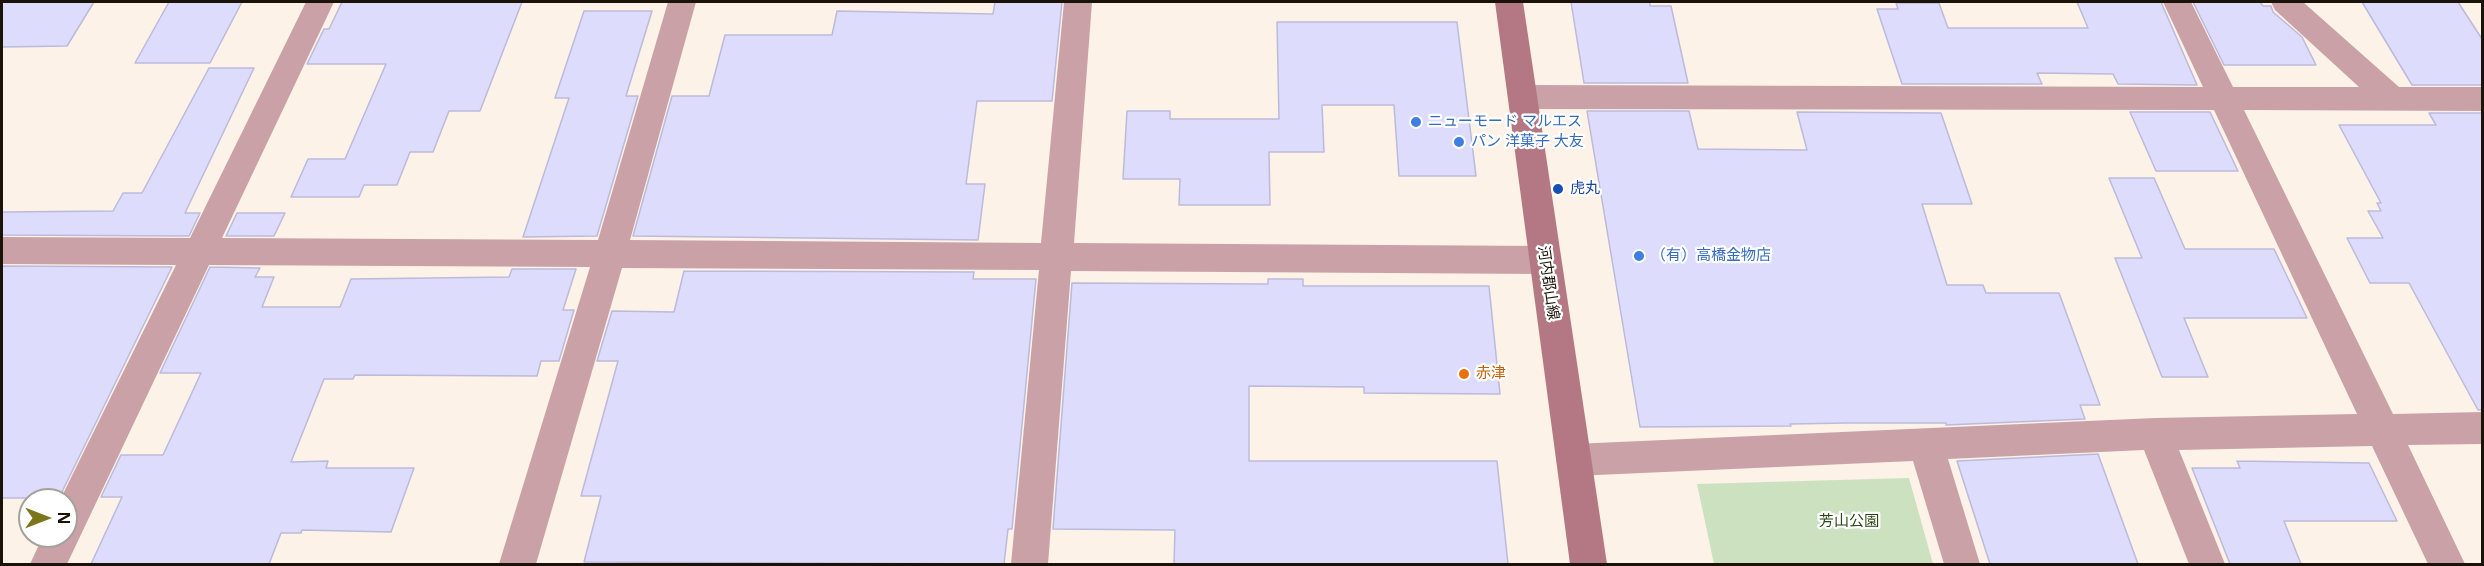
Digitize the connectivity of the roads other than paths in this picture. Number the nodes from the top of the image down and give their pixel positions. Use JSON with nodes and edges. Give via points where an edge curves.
{"nodes":[{"id":1,"x":320,"y":2,"type":"edge"},
{"id":2,"x":682,"y":2,"type":"edge"},
{"id":3,"x":1078,"y":2,"type":"edge"},
{"id":4,"x":1509,"y":2,"type":"edge"},
{"id":5,"x":2177,"y":2,"type":"edge"},
{"id":6,"x":2284,"y":2,"type":"edge"},
{"id":7,"x":2223,"y":97,"type":"junction"},
{"id":8,"x":1523,"y":98,"type":"junction"},
{"id":9,"x":2392,"y":99,"type":"junction"},
{"id":10,"x":2482,"y":99,"type":"edge"},
{"id":11,"x":2,"y":250,"type":"edge"},
{"id":12,"x":198,"y":252,"type":"junction"},
{"id":13,"x":610,"y":254,"type":"junction"},
{"id":14,"x":1055,"y":255,"type":"junction"},
{"id":15,"x":1544,"y":260,"type":"junction"},
{"id":16,"x":2382,"y":428,"type":"junction"},
{"id":17,"x":2482,"y":428,"type":"edge"},
{"id":18,"x":2155,"y":434,"type":"junction"},
{"id":19,"x":1926,"y":444,"type":"junction"},
{"id":20,"x":1574,"y":460,"type":"junction"},
{"id":21,"x":78,"y":502,"type":"edge"},
{"id":22,"x":56,"y":548,"type":"edge"},
{"id":23,"x":48,"y":564,"type":"edge"},
{"id":24,"x":517,"y":564,"type":"edge"},
{"id":25,"x":1030,"y":564,"type":"edge"},
{"id":26,"x":1589,"y":564,"type":"edge"},
{"id":27,"x":1962,"y":564,"type":"edge"},
{"id":28,"x":2207,"y":564,"type":"edge"},
{"id":29,"x":2447,"y":564,"type":"edge"}],
"edges":[{"from":1,"to":12,"type":"street"},
{"from":2,"to":13,"type":"street"},
{"from":3,"to":14,"type":"street"},
{"from":4,"to":8,"type":"main road","name":"河内郡山線"},
{"from":5,"to":7,"type":"street"},
{"from":6,"to":9,"type":"street"},
{"from":7,"to":8,"type":"street"},
{"from":7,"to":9,"type":"street"},
{"from":7,"to":16,"type":"street"},
{"from":8,"to":15,"type":"main road","name":"河内郡山線"},
{"from":9,"to":10,"type":"street"},
{"from":11,"to":12,"type":"street"},
{"from":12,"to":13,"type":"street"},
{"from":12,"to":21,"type":"street"},
{"from":13,"to":14,"type":"street"},
{"from":13,"to":24,"type":"street"},
{"from":14,"to":15,"type":"street"},
{"from":14,"to":25,"type":"street"},
{"from":15,"to":20,"type":"main road","name":"河内郡山線"},
{"from":16,"to":17,"type":"street"},
{"from":16,"to":18,"type":"street"},
{"from":16,"to":29,"type":"street"},
{"from":18,"to":19,"type":"street"},
{"from":18,"to":28,"type":"street"},
{"from":19,"to":20,"type":"street"},
{"from":19,"to":27,"type":"street"},
{"from":20,"to":26,"type":"main road","name":"河内郡山線"},
{"from":22,"to":23,"type":"street"}]}
